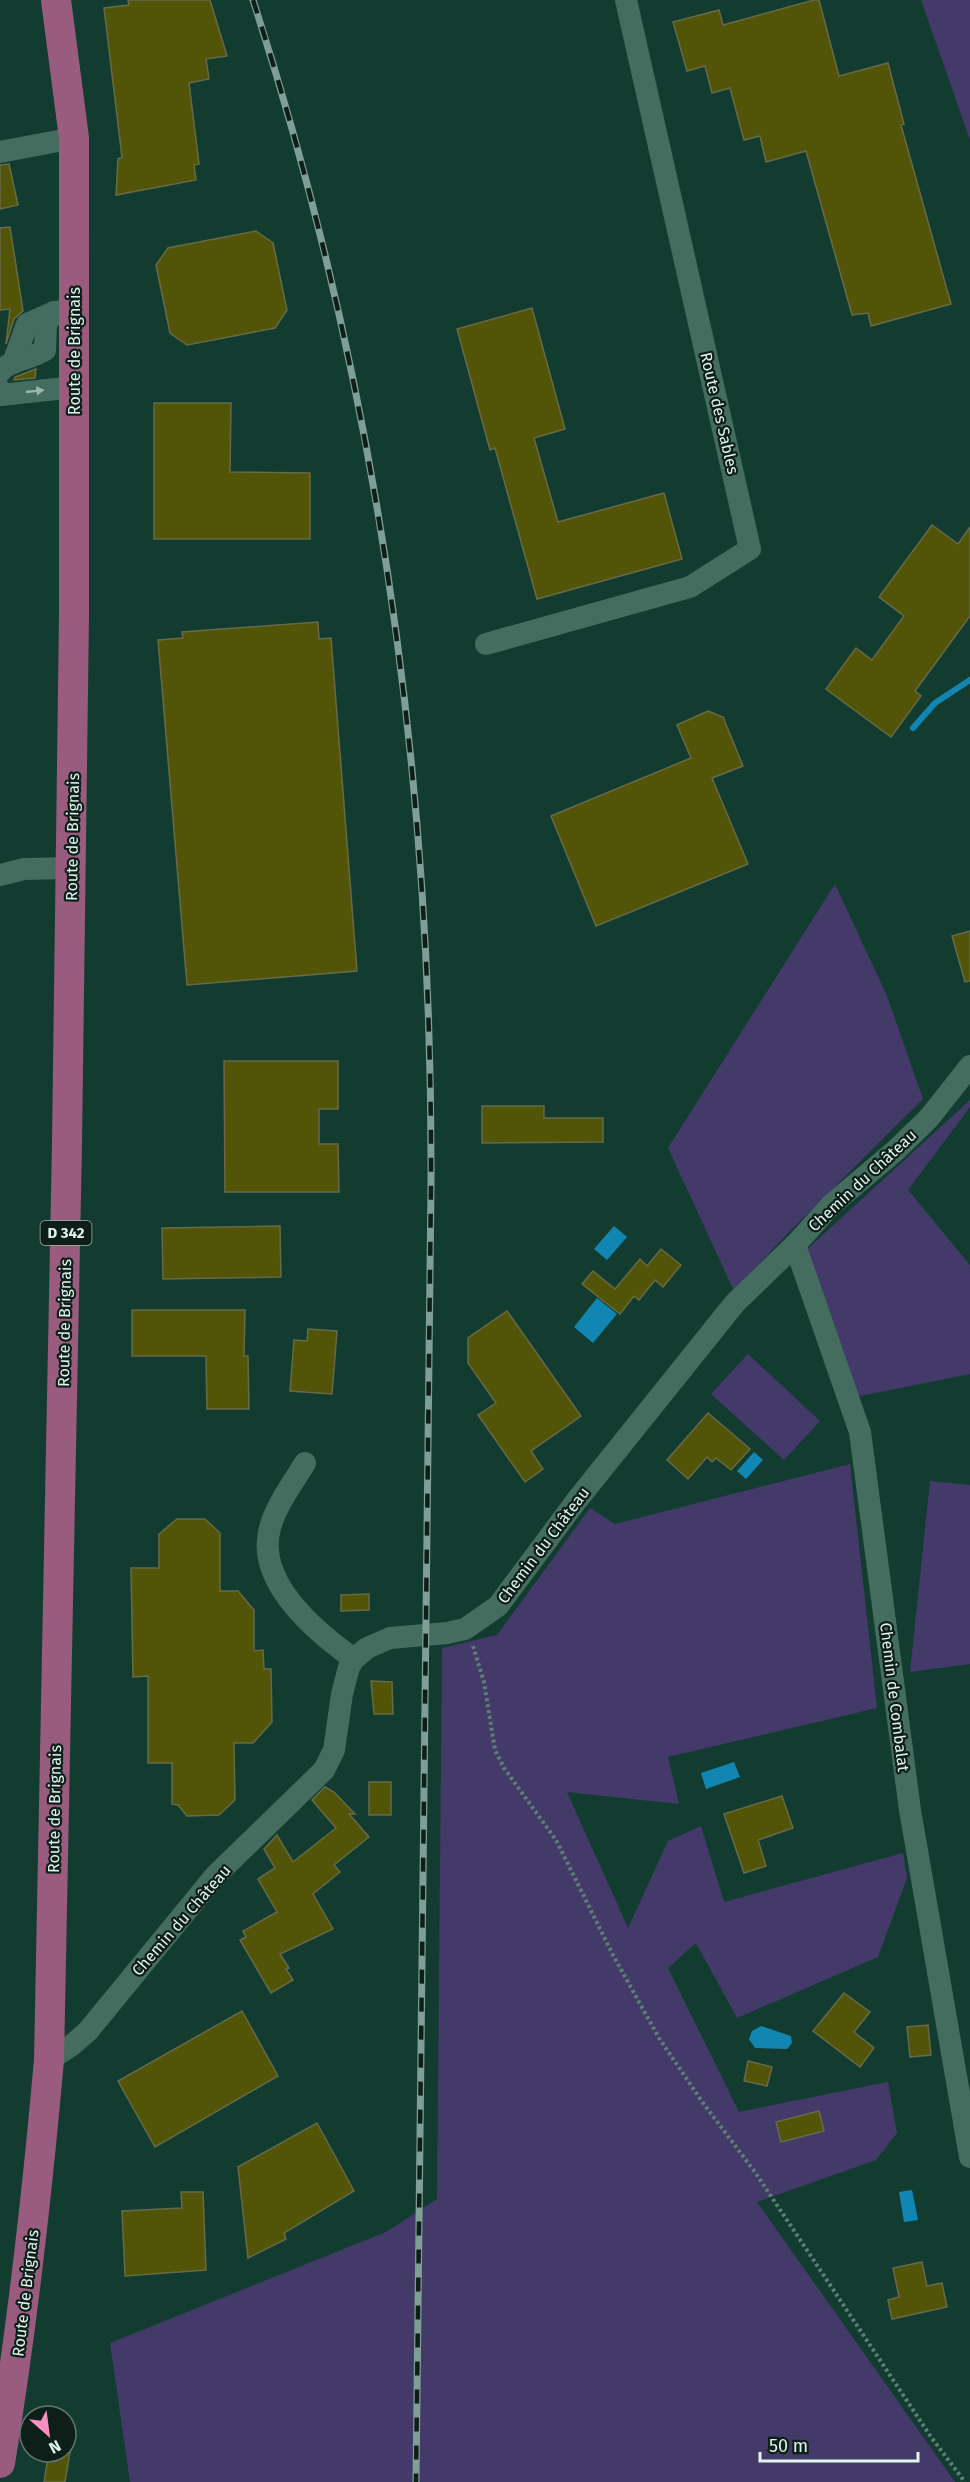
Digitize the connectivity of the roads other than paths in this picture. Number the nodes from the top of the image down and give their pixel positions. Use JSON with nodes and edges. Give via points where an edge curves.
{"nodes":[{"id":1,"x":56,"y":0,"type":"edge"},
{"id":2,"x":626,"y":0,"type":"edge"},
{"id":3,"x":74,"y":138,"type":"junction"},
{"id":4,"x":0,"y":152,"type":"edge"},
{"id":5,"x":64,"y":311,"type":"junction"},
{"id":6,"x":7,"y":368,"type":"edge"},
{"id":7,"x":74,"y":387,"type":"junction"},
{"id":8,"x":0,"y":390,"type":"edge"},
{"id":9,"x":486,"y":644,"type":"dead end"},
{"id":10,"x":71,"y":868,"type":"junction"},
{"id":11,"x":0,"y":875,"type":"edge"},
{"id":12,"x":970,"y":1066,"type":"edge"},
{"id":13,"x":795,"y":1245,"type":"junction"},
{"id":14,"x":305,"y":1463,"type":"dead end"},
{"id":15,"x":354,"y":1659,"type":"junction"},
{"id":16,"x":49,"y":2060,"type":"junction"},
{"id":17,"x":970,"y":2157,"type":"edge"},
{"id":18,"x":0,"y":2463,"type":"edge"}],
"edges":[{"from":1,"to":3,"type":"main road","name":"Route de Brignais","number":"D 342"},
{"from":2,"to":9,"type":"street","name":"Route des Sables","via":[[750,549],[690,587]]},
{"from":3,"to":4,"type":"street"},
{"from":3,"to":5,"type":"main road","name":"Route de Brignais","number":"D 342"},
{"from":5,"to":6,"type":"street","via":[[46,324],[45,350]]},
{"from":5,"to":7,"type":"main road","name":"Route de Brignais","number":"D 342"},
{"from":8,"to":7,"type":"street","one_way":true,"via":[[1,395]]},
{"from":7,"to":10,"type":"main road","name":"Route de Brignais","number":"D 342"},
{"from":10,"to":11,"type":"street","via":[[24,869]]},
{"from":10,"to":16,"type":"main road","name":"Route de Brignais","number":"D 342"},
{"from":12,"to":13,"type":"street","name":"Chemin du Château","via":[[929,1118],[831,1205]]},
{"from":13,"to":15,"type":"street","name":"Chemin du Château","via":[[735,1303],[490,1613],[465,1629],[390,1638]]},
{"from":13,"to":17,"type":"street","name":"Chemin de Combalat","via":[[860,1432],[910,1810]]},
{"from":14,"to":15,"type":"street","via":[[270,1528],[268,1556],[296,1609]]},
{"from":15,"to":16,"type":"street","name":"Chemin du Château","via":[[342,1694],[334,1750],[324,1770],[215,1876],[88,2031]]},
{"from":16,"to":18,"type":"main road","name":"Route de Brignais","number":"D 342","via":[[36,2210]]}]}
